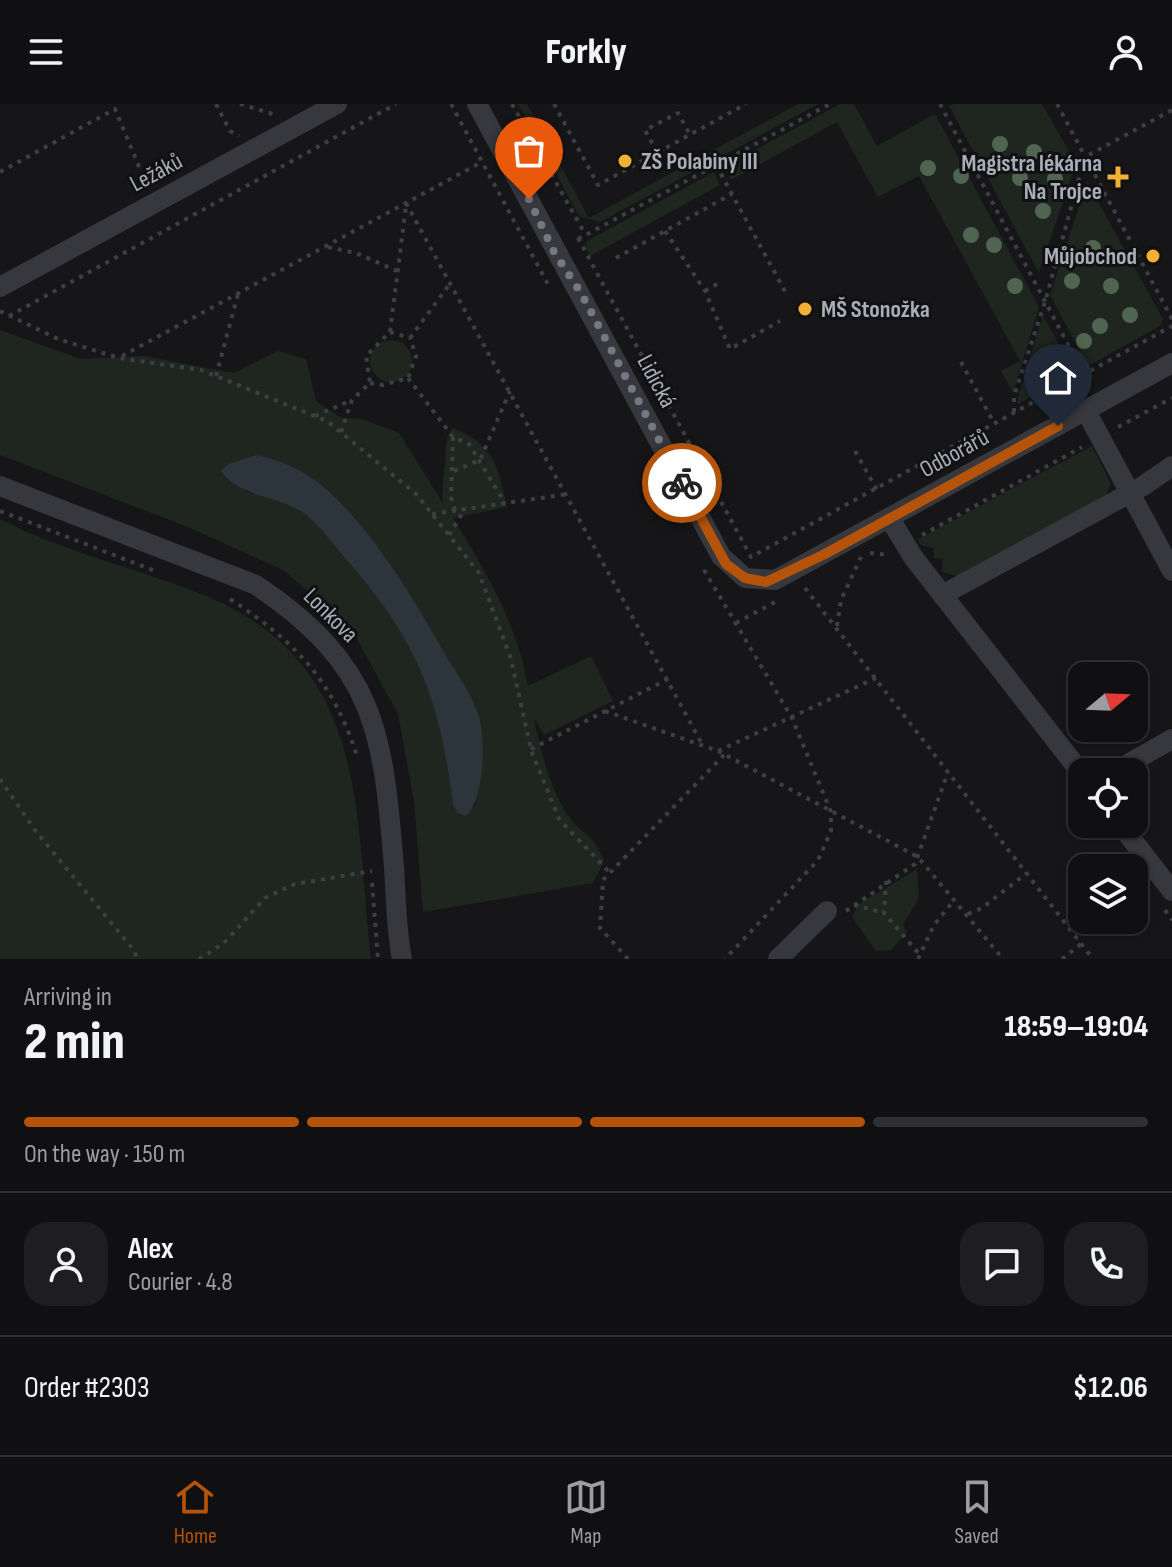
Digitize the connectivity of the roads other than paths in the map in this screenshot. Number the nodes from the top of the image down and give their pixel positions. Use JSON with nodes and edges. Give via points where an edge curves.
{"nodes":[{"id":1,"x":337,"y":104,"type":"edge"},
{"id":2,"x":477,"y":104,"type":"edge"},
{"id":3,"x":0,"y":287,"type":"edge"},
{"id":4,"x":1172,"y":363,"type":"edge"},
{"id":5,"x":1086,"y":411,"type":"junction"},
{"id":6,"x":1172,"y":466,"type":"edge"},
{"id":7,"x":0,"y":486,"type":"edge"},
{"id":8,"x":1130,"y":493,"type":"junction"},
{"id":9,"x":890,"y":519,"type":"junction"},
{"id":10,"x":1172,"y":571,"type":"edge"},
{"id":11,"x":942,"y":595,"type":"junction"},
{"id":12,"x":1172,"y":739,"type":"edge"},
{"id":13,"x":1069,"y":758,"type":"edge"},
{"id":14,"x":1139,"y":758,"type":"edge"},
{"id":15,"x":1131,"y":838,"type":"edge"},
{"id":16,"x":1172,"y":891,"type":"edge"},
{"id":17,"x":827,"y":911,"type":"dead end"},
{"id":18,"x":402,"y":959,"type":"edge"},
{"id":19,"x":778,"y":959,"type":"edge"}],
"edges":[{"from":1,"to":3,"type":"street","name":"Ležáků"},
{"from":2,"to":9,"type":"street","name":"Lidická","via":[[726,564],[745,578],[775,580]]},
{"from":4,"to":5,"type":"street","name":"Odborářů"},
{"from":5,"to":8,"type":"street"},
{"from":5,"to":9,"type":"street","name":"Odborářů"},
{"from":6,"to":8,"type":"street"},
{"from":7,"to":18,"type":"street","name":"Lonkova","via":[[256,585],[323,639],[354,681],[381,742]]},
{"from":8,"to":10,"type":"street"},
{"from":8,"to":11,"type":"street"},
{"from":9,"to":11,"type":"street","via":[[896,550]]},
{"from":11,"to":13,"type":"street"},
{"from":12,"to":14,"type":"street"},
{"from":15,"to":16,"type":"street"},
{"from":17,"to":19,"type":"street"}]}
